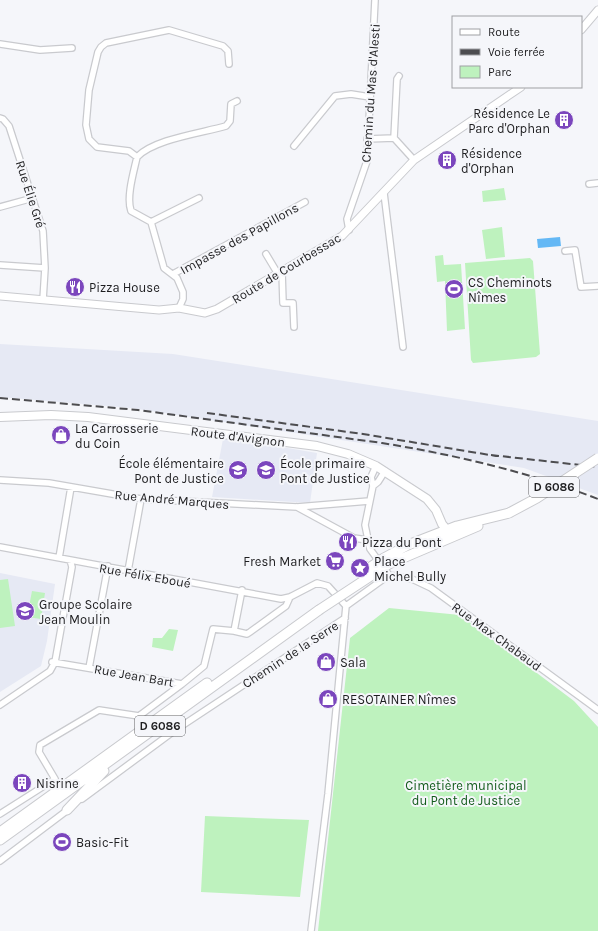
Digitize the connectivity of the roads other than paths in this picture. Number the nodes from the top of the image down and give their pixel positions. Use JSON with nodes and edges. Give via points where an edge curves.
{"nodes":[{"id":1,"x":375,"y":0,"type":"edge"},
{"id":2,"x":598,"y":10,"type":"edge"},
{"id":3,"x":582,"y":29,"type":"edge"},
{"id":4,"x":0,"y":44,"type":"edge"},
{"id":5,"x":72,"y":48,"type":"dead end"},
{"id":6,"x":230,"y":64,"type":"dead end"},
{"id":7,"x":399,"y":76,"type":"dead end"},
{"id":8,"x":520,"y":88,"type":"edge"},
{"id":9,"x":370,"y":97,"type":"junction"},
{"id":10,"x":237,"y":101,"type":"dead end"},
{"id":11,"x":0,"y":118,"type":"edge"},
{"id":12,"x":394,"y":138,"type":"junction"},
{"id":13,"x":367,"y":139,"type":"junction"},
{"id":14,"x":294,"y":146,"type":"dead end"},
{"id":15,"x":137,"y":157,"type":"junction"},
{"id":16,"x":414,"y":160,"type":"junction"},
{"id":17,"x":598,"y":183,"type":"edge"},
{"id":18,"x":589,"y":184,"type":"dead end"},
{"id":19,"x":384,"y":193,"type":"junction"},
{"id":20,"x":33,"y":198,"type":"junction"},
{"id":21,"x":199,"y":198,"type":"dead end"},
{"id":22,"x":305,"y":202,"type":"dead end"},
{"id":23,"x":0,"y":207,"type":"edge"},
{"id":24,"x":151,"y":222,"type":"junction"},
{"id":25,"x":349,"y":230,"type":"junction"},
{"id":26,"x":566,"y":251,"type":"dead end"},
{"id":27,"x":266,"y":254,"type":"dead end"},
{"id":28,"x":0,"y":265,"type":"edge"},
{"id":29,"x":45,"y":268,"type":"junction"},
{"id":30,"x":280,"y":273,"type":"junction"},
{"id":31,"x":173,"y":274,"type":"junction"},
{"id":32,"x":598,"y":286,"type":"edge"},
{"id":33,"x":0,"y":296,"type":"edge"},
{"id":34,"x":43,"y":300,"type":"junction"},
{"id":35,"x":179,"y":308,"type":"junction"},
{"id":36,"x":294,"y":327,"type":"dead end"},
{"id":37,"x":402,"y":347,"type":"dead end"},
{"id":38,"x":0,"y":417,"type":"edge"},
{"id":39,"x":598,"y":458,"type":"edge"},
{"id":40,"x":376,"y":466,"type":"junction"},
{"id":41,"x":385,"y":472,"type":"junction"},
{"id":42,"x":0,"y":480,"type":"edge"},
{"id":43,"x":373,"y":486,"type":"junction"},
{"id":44,"x":71,"y":487,"type":"junction"},
{"id":45,"x":141,"y":498,"type":"junction"},
{"id":46,"x":369,"y":501,"type":"junction"},
{"id":47,"x":315,"y":506,"type":"junction"},
{"id":48,"x":297,"y":507,"type":"junction"},
{"id":49,"x":509,"y":513,"type":"junction"},
{"id":50,"x":314,"y":515,"type":"junction"},
{"id":51,"x":447,"y":530,"type":"junction"},
{"id":52,"x":456,"y":535,"type":"junction"},
{"id":53,"x":367,"y":540,"type":"junction"},
{"id":54,"x":0,"y":548,"type":"edge"},
{"id":55,"x":59,"y":558,"type":"junction"},
{"id":56,"x":70,"y":560,"type":"junction"},
{"id":57,"x":386,"y":561,"type":"junction"},
{"id":58,"x":108,"y":567,"type":"junction"},
{"id":59,"x":128,"y":571,"type":"junction"},
{"id":60,"x":389,"y":575,"type":"junction"},
{"id":61,"x":242,"y":590,"type":"junction"},
{"id":62,"x":290,"y":597,"type":"junction"},
{"id":63,"x":346,"y":606,"type":"junction"},
{"id":64,"x":317,"y":608,"type":"junction"},
{"id":65,"x":346,"y":618,"type":"junction"},
{"id":66,"x":234,"y":631,"type":"junction"},
{"id":67,"x":53,"y":662,"type":"junction"},
{"id":68,"x":89,"y":668,"type":"junction"},
{"id":69,"x":182,"y":684,"type":"junction"},
{"id":70,"x":0,"y":705,"type":"edge"},
{"id":71,"x":598,"y":710,"type":"edge"},
{"id":72,"x":119,"y":755,"type":"junction"},
{"id":73,"x":67,"y":810,"type":"junction"},
{"id":74,"x":0,"y":814,"type":"edge"},
{"id":75,"x":0,"y":832,"type":"edge"},
{"id":76,"x":0,"y":840,"type":"edge"},
{"id":77,"x":0,"y":861,"type":"edge"},
{"id":78,"x":311,"y":931,"type":"edge"}],
"edges":[{"from":1,"to":9,"type":"street","name":"Chemin du Mas d'Alesti"},
{"from":2,"to":3,"type":"street"},
{"from":4,"to":5,"type":"street","via":[[40,50]]},
{"from":6,"to":15,"type":"street","via":[[228,51],[223,46],[169,30],[102,46],[98,52],[90,90],[86,125],[89,139],[96,147],[129,151]]},
{"from":7,"to":12,"type":"street"},
{"from":8,"to":16,"type":"street","name":"Route de Courbessac"},
{"from":9,"to":13,"type":"street","name":"Chemin du Mas d'Alesti"},
{"from":9,"to":14,"type":"street","via":[[351,94],[335,96]]},
{"from":10,"to":15,"type":"street","via":[[231,104],[230,120],[226,126],[180,137],[147,149]]},
{"from":11,"to":20,"type":"street","name":"Rue Élie Gré","via":[[9,126]]},
{"from":12,"to":13,"type":"street"},
{"from":12,"to":16,"type":"street"},
{"from":13,"to":25,"type":"street","name":"Chemin du Mas d'Alesti","via":[[365,170],[347,219]]},
{"from":15,"to":24,"type":"street","via":[[129,207],[131,211]]},
{"from":16,"to":19,"type":"street","name":"Route de Courbessac"},
{"from":17,"to":18,"type":"street"},
{"from":19,"to":25,"type":"street","name":"Route de Courbessac"},
{"from":19,"to":37,"type":"street"},
{"from":20,"to":23,"type":"street"},
{"from":20,"to":29,"type":"street","name":"Rue Élie Gré","via":[[43,231]]},
{"from":21,"to":24,"type":"street"},
{"from":22,"to":31,"type":"street","name":"Impasse des Papillons"},
{"from":24,"to":31,"type":"street","via":[[164,268]]},
{"from":25,"to":30,"type":"street","name":"Route de Courbessac"},
{"from":26,"to":32,"type":"street","via":[[575,250],[581,287]]},
{"from":27,"to":30,"type":"street"},
{"from":28,"to":29,"type":"street"},
{"from":29,"to":34,"type":"street","name":"Rue Élie Gré"},
{"from":30,"to":35,"type":"street","name":"Route de Courbessac","via":[[217,309],[205,313]]},
{"from":30,"to":36,"type":"street","via":[[283,303],[293,303]]},
{"from":31,"to":35,"type":"street","via":[[183,292]]},
{"from":33,"to":34,"type":"street","name":"Route de Courbessac"},
{"from":34,"to":35,"type":"street","name":"Route de Courbessac","via":[[159,310]]},
{"from":38,"to":40,"type":"main road","name":"Route d'Avignon","via":[[88,417],[187,429],[317,446],[360,458]]},
{"from":39,"to":49,"type":"main road","number":"D 6086","bridge":true},
{"from":40,"to":41,"type":"main road","name":"Route d'Avignon"},
{"from":40,"to":43,"type":"street","via":[[371,477]]},
{"from":41,"to":43,"type":"street"},
{"from":41,"to":51,"type":"main road","name":"Route d'Avignon","via":[[427,499]]},
{"from":42,"to":44,"type":"street","name":"Rue André Marques"},
{"from":43,"to":46,"type":"street"},
{"from":44,"to":45,"type":"street","name":"Rue André Marques"},
{"from":44,"to":55,"type":"street"},
{"from":45,"to":48,"type":"street","name":"Rue André Marques"},
{"from":45,"to":59,"type":"street"},
{"from":46,"to":47,"type":"street"},
{"from":46,"to":53,"type":"street","via":[[365,524]]},
{"from":47,"to":48,"type":"street"},
{"from":47,"to":50,"type":"street"},
{"from":48,"to":50,"type":"street"},
{"from":49,"to":51,"type":"main road","number":"D 6086"},
{"from":49,"to":52,"type":"main road","number":"D 6086"},
{"from":50,"to":53,"type":"street","via":[[354,538]]},
{"from":51,"to":52,"type":"main road"},
{"from":51,"to":57,"type":"main road","number":"D 6086","via":[[408,546]]},
{"from":52,"to":57,"type":"main road","number":"D 6086"},
{"from":53,"to":60,"type":"street","via":[[370,549]]},
{"from":54,"to":55,"type":"street","name":"Rue Félix Eboué"},
{"from":55,"to":56,"type":"street","name":"Rue Félix Eboué"},
{"from":56,"to":58,"type":"street","name":"Rue Félix Eboué"},
{"from":56,"to":67,"type":"street","via":[[72,567]]},
{"from":57,"to":64,"type":"main road","number":"D 6086","bridge":true},
{"from":58,"to":59,"type":"street","name":"Rue Félix Eboué"},
{"from":58,"to":68,"type":"street"},
{"from":59,"to":61,"type":"street","name":"Rue Félix Eboué"},
{"from":60,"to":63,"type":"street"},
{"from":60,"to":71,"type":"street","name":"Rue Max Chabaud","via":[[412,579],[431,588]]},
{"from":61,"to":62,"type":"street","name":"Rue Félix Eboué","via":[[281,599]]},
{"from":61,"to":66,"type":"street"},
{"from":62,"to":63,"type":"street","via":[[317,583],[328,586]]},
{"from":62,"to":66,"type":"street","via":[[286,606],[247,634]]},
{"from":63,"to":65,"type":"street"},
{"from":64,"to":72,"type":"main road","number":"D 6086"},
{"from":64,"to":75,"type":"main road","number":"D 6086"},
{"from":65,"to":73,"type":"street","name":"Chemin de la Serre","via":[[174,731]]},
{"from":65,"to":78,"type":"street","name":"Chemin de la Serre"},
{"from":66,"to":69,"type":"street","name":"Rue Jean Bart","via":[[213,629],[204,666]]},
{"from":67,"to":68,"type":"street","name":"Rue Jean Bart"},
{"from":67,"to":70,"type":"street","via":[[50,671]]},
{"from":68,"to":69,"type":"street","name":"Rue Jean Bart"},
{"from":69,"to":74,"type":"street","via":[[139,716],[98,710],[40,745],[39,752],[55,778]]},
{"from":72,"to":73,"type":"main road"},
{"from":72,"to":76,"type":"main road","number":"D 6086"},
{"from":73,"to":77,"type":"street","name":"Chemin de la Serre"}]}
